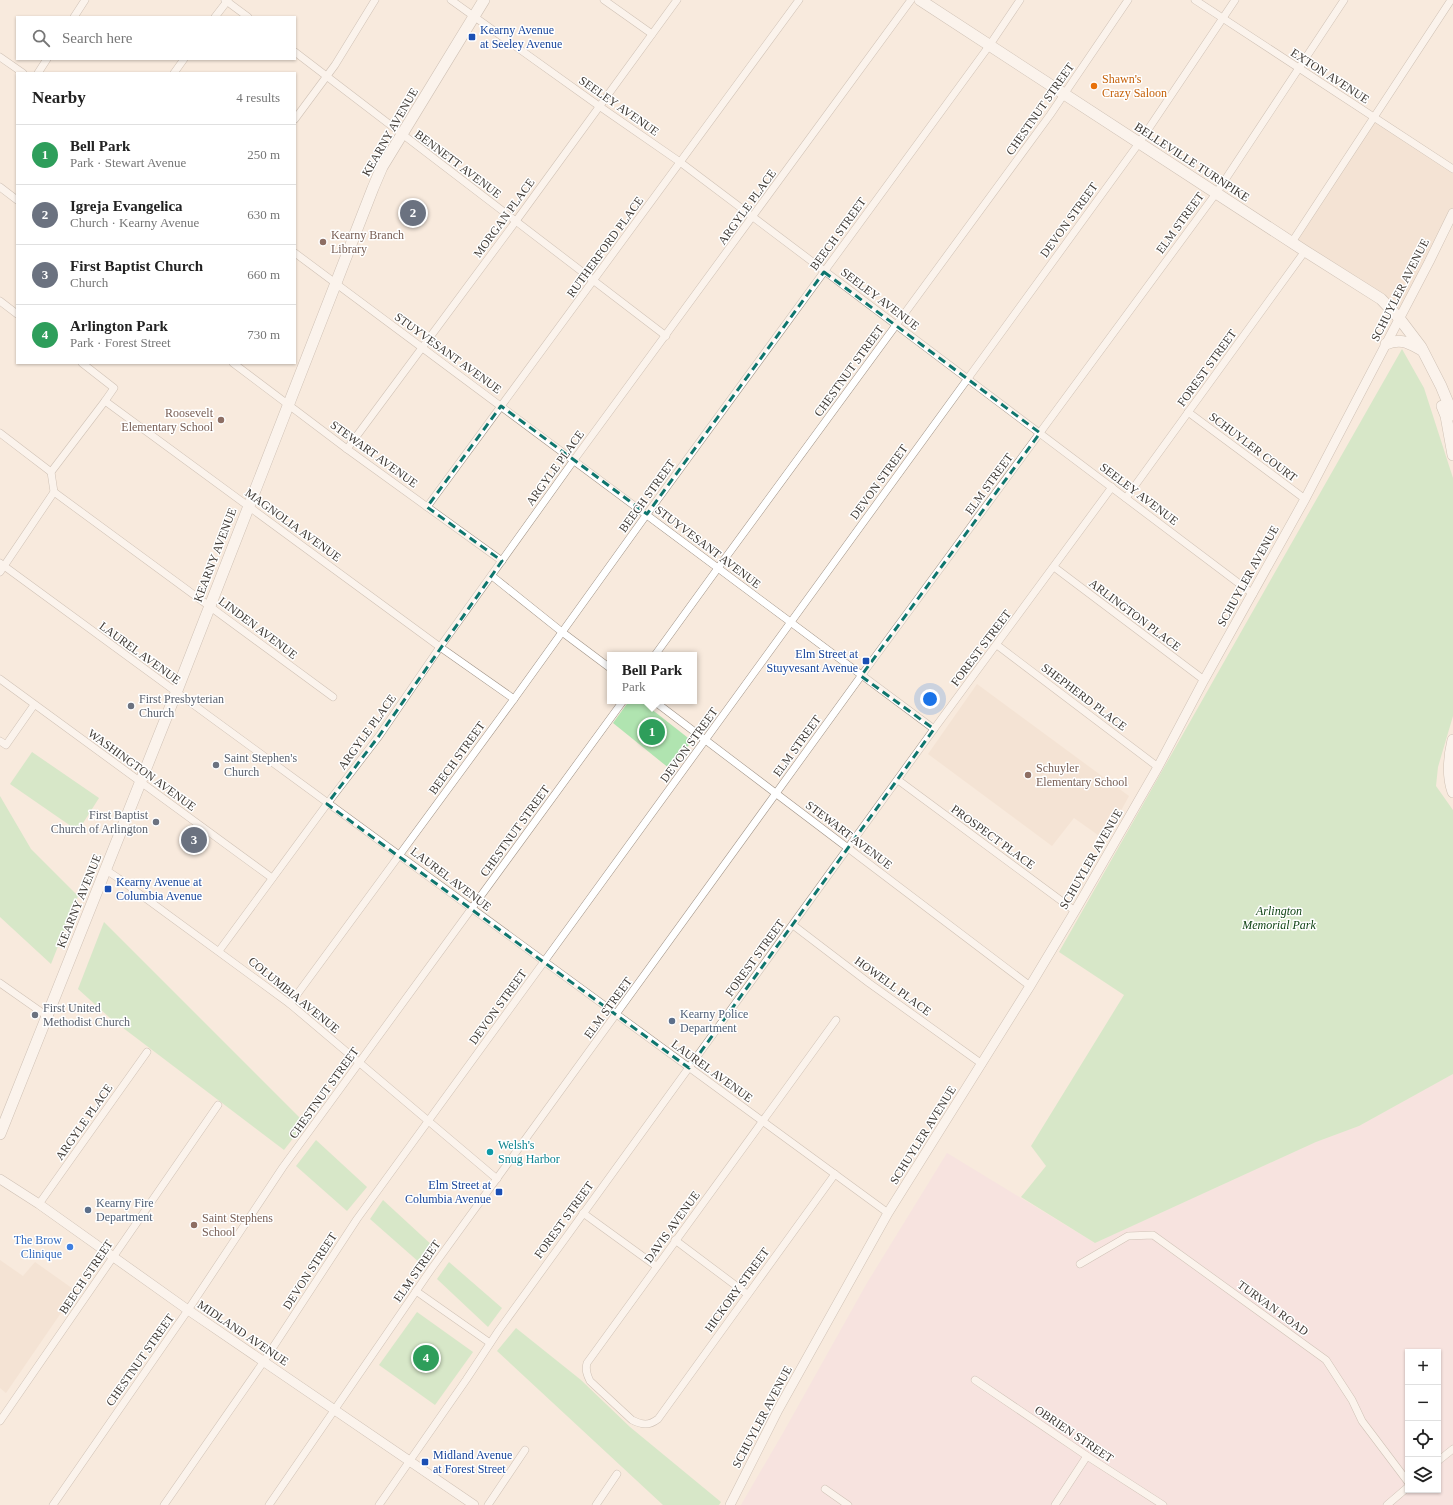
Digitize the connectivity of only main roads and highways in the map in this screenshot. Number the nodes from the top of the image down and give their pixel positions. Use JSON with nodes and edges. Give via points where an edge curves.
{"nodes":[{"id":1,"x":484,"y":0,"type":"edge"},
{"id":2,"x":920,"y":0,"type":"edge"},
{"id":3,"x":1453,"y":214,"type":"edge"},
{"id":4,"x":1399,"y":318,"type":"junction"},
{"id":5,"x":1386,"y":344,"type":"junction"},
{"id":6,"x":1423,"y":350,"type":"junction"},
{"id":7,"x":1431,"y":365,"type":"junction"},
{"id":8,"x":1453,"y":415,"type":"edge"},
{"id":9,"x":1453,"y":455,"type":"edge"},
{"id":10,"x":1453,"y":740,"type":"edge"},
{"id":11,"x":1453,"y":792,"type":"edge"},
{"id":12,"x":0,"y":1134,"type":"edge"},
{"id":13,"x":0,"y":1179,"type":"edge"},
{"id":14,"x":474,"y":1505,"type":"edge"},
{"id":15,"x":730,"y":1505,"type":"edge"}],
"edges":[{"from":1,"to":12,"type":"main road","name":"KEARNY AVENUE","via":[[382,167],[373,188]]},
{"from":2,"to":4,"type":"main road","name":"BELLEVILLE TURNPIKE","via":[[1374,294]]},
{"from":3,"to":4,"type":"main road","name":"SCHUYLER AVENUE"},
{"from":4,"to":5,"type":"main road","name":"SCHUYLER AVENUE"},
{"from":4,"to":6,"type":"main road","name":"BELLEVILLE TURNPIKE"},
{"from":5,"to":6,"type":"main road","via":[[1402,340]]},
{"from":5,"to":15,"type":"main road","name":"SCHUYLER AVENUE","via":[[1305,499],[1158,766],[1030,986],[888,1213],[778,1410]]},
{"from":6,"to":7,"type":"main road","name":"BELLEVILLE TURNPIKE"},
{"from":7,"to":8,"type":"main road","name":"BELLEVILLE TURNPIKE"},
{"from":7,"to":9,"type":"main road","name":"BELLEVILLE TURNPIKE","via":[[1446,416]]},
{"from":10,"to":11,"type":"main road","via":[[1449,773]]},
{"from":13,"to":14,"type":"main road","name":"MIDLAND AVENUE"}]}
